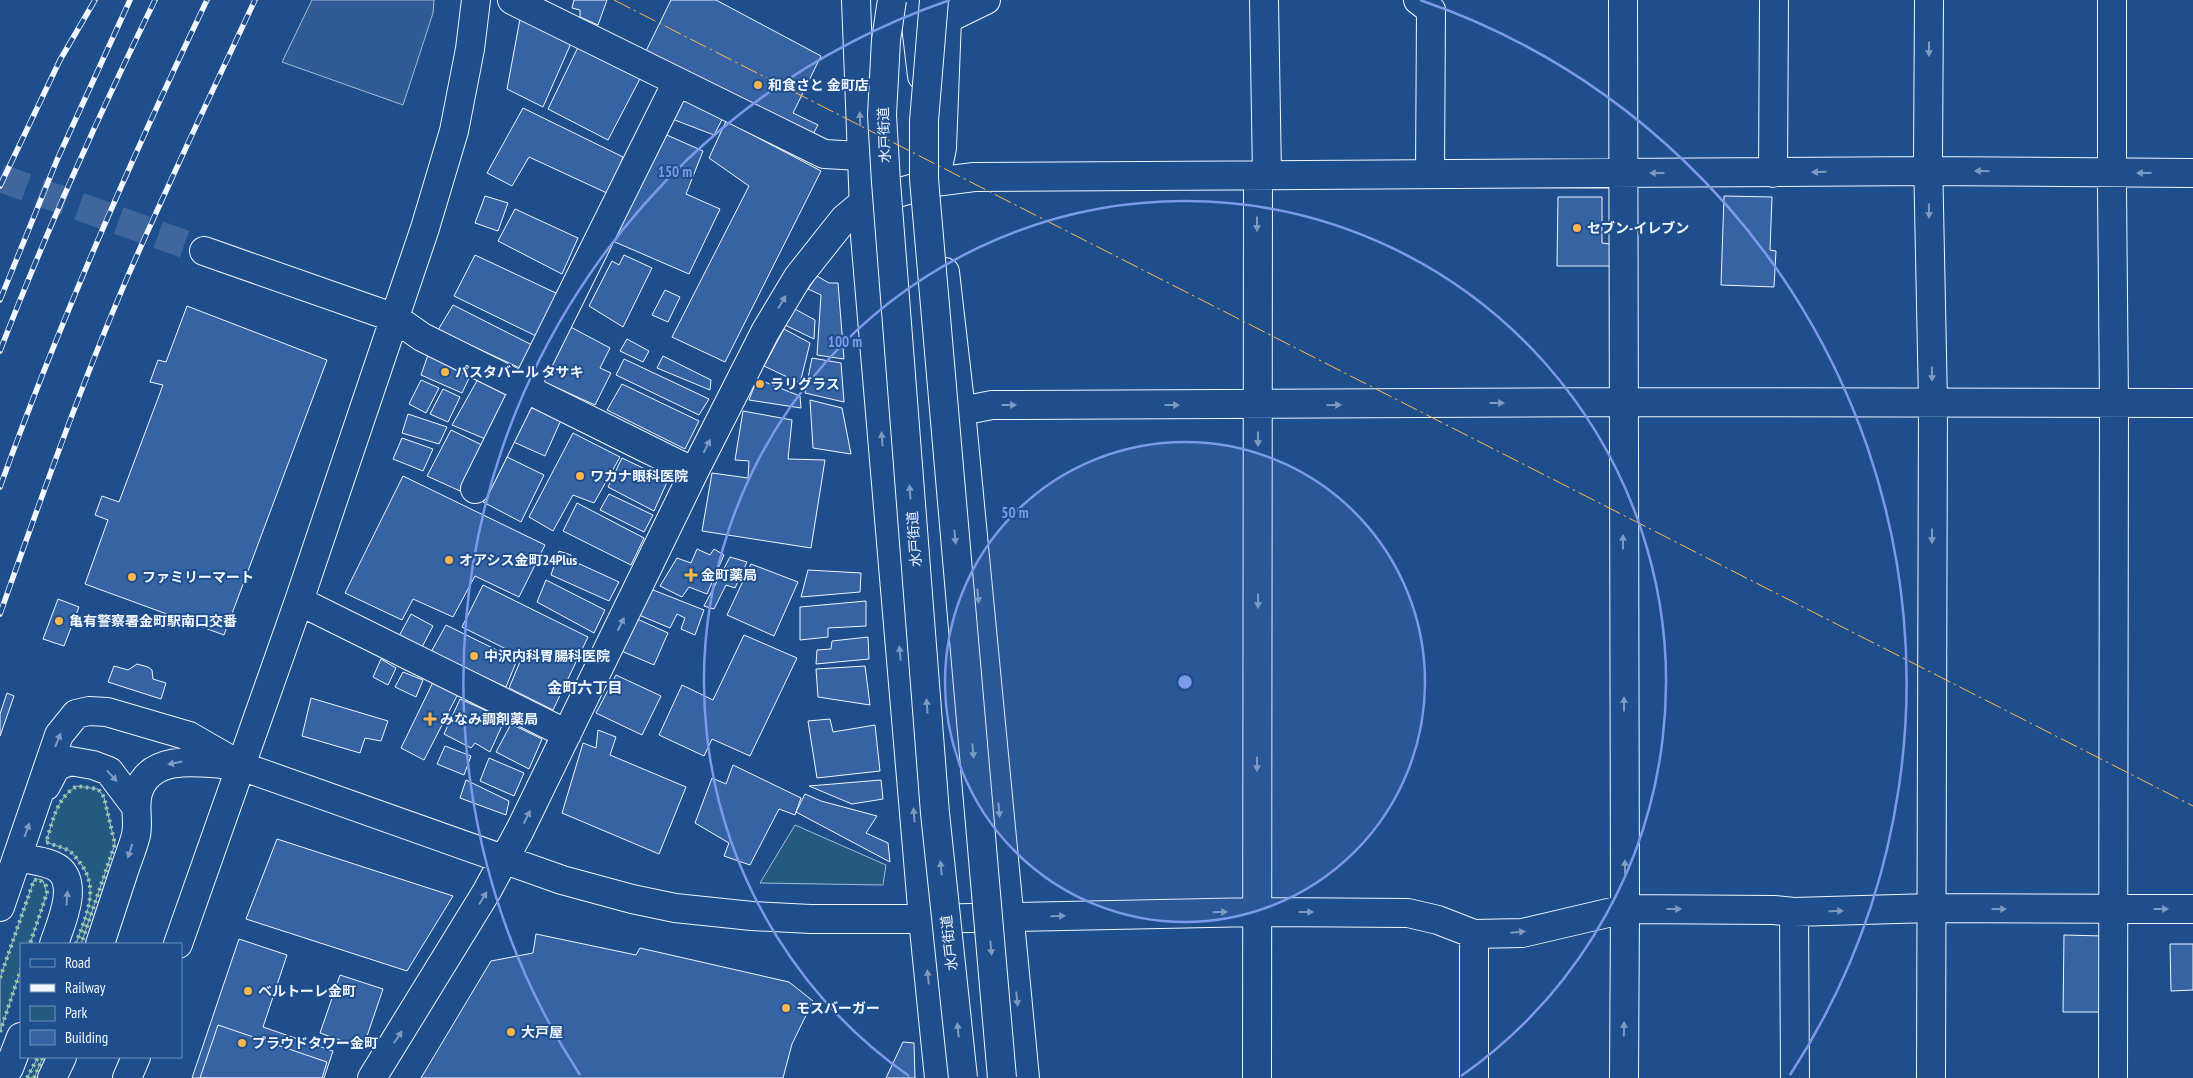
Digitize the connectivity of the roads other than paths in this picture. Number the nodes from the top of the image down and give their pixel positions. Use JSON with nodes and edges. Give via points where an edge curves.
{"nodes":[{"id":1,"x":476,"y":0,"type":"edge"},
{"id":2,"x":512,"y":0,"type":"edge"},
{"id":3,"x":856,"y":0,"type":"edge"},
{"id":4,"x":892,"y":0,"type":"edge"},
{"id":5,"x":913,"y":0,"type":"edge"},
{"id":6,"x":986,"y":0,"type":"edge"},
{"id":7,"x":1264,"y":0,"type":"edge"},
{"id":8,"x":1418,"y":0,"type":"edge"},
{"id":9,"x":1623,"y":0,"type":"edge"},
{"id":10,"x":1774,"y":0,"type":"edge"},
{"id":11,"x":1929,"y":0,"type":"edge"},
{"id":12,"x":2112,"y":0,"type":"edge"},
{"id":13,"x":944,"y":6,"type":"edge"},
{"id":14,"x":677,"y":82,"type":"junction"},
{"id":15,"x":861,"y":156,"type":"junction"},
{"id":16,"x":1928,"y":171,"type":"junction"},
{"id":17,"x":2112,"y":172,"type":"junction"},
{"id":18,"x":1430,"y":173,"type":"junction"},
{"id":19,"x":1622,"y":173,"type":"junction"},
{"id":20,"x":1773,"y":173,"type":"junction"},
{"id":21,"x":2193,"y":173,"type":"edge"},
{"id":22,"x":1262,"y":175,"type":"junction"},
{"id":23,"x":934,"y":182,"type":"junction"},
{"id":24,"x":863,"y":202,"type":"junction"},
{"id":25,"x":204,"y":251,"type":"tunnel mouth"},
{"id":26,"x":395,"y":318,"type":"junction"},
{"id":27,"x":524,"y":388,"type":"junction"},
{"id":28,"x":1623,"y":402,"type":"junction"},
{"id":29,"x":2114,"y":403,"type":"junction"},
{"id":30,"x":2193,"y":403,"type":"edge"},
{"id":31,"x":1933,"y":404,"type":"junction"},
{"id":32,"x":1258,"y":405,"type":"junction"},
{"id":33,"x":961,"y":411,"type":"junction"},
{"id":34,"x":694,"y":472,"type":"junction"},
{"id":35,"x":475,"y":488,"type":"dead end"},
{"id":36,"x":299,"y":601,"type":"junction"},
{"id":37,"x":567,"y":734,"type":"junction"},
{"id":38,"x":241,"y":766,"type":"junction"},
{"id":39,"x":37,"y":802,"type":"junction"},
{"id":40,"x":136,"y":807,"type":"junction"},
{"id":41,"x":17,"y":857,"type":"junction"},
{"id":42,"x":504,"y":860,"type":"junction"},
{"id":43,"x":0,"y":907,"type":"edge"},
{"id":44,"x":1931,"y":908,"type":"junction"},
{"id":45,"x":1625,"y":909,"type":"junction"},
{"id":46,"x":2113,"y":909,"type":"junction"},
{"id":47,"x":2193,"y":909,"type":"edge"},
{"id":48,"x":1257,"y":912,"type":"junction"},
{"id":49,"x":1794,"y":912,"type":"junction"},
{"id":50,"x":1009,"y":916,"type":"junction"},
{"id":51,"x":923,"y":919,"type":"junction"},
{"id":52,"x":1474,"y":934,"type":"junction"},
{"id":53,"x":54,"y":943,"type":"edge"},
{"id":54,"x":100,"y":943,"type":"edge"},
{"id":55,"x":178,"y":943,"type":"edge"},
{"id":56,"x":20,"y":1040,"type":"edge"},
{"id":57,"x":62,"y":1058,"type":"edge"},
{"id":58,"x":136,"y":1058,"type":"edge"},
{"id":59,"x":0,"y":1077,"type":"edge"},
{"id":60,"x":52,"y":1078,"type":"edge"},
{"id":61,"x":127,"y":1078,"type":"edge"},
{"id":62,"x":372,"y":1078,"type":"edge"},
{"id":63,"x":938,"y":1078,"type":"edge"},
{"id":64,"x":963,"y":1078,"type":"edge"},
{"id":65,"x":1002,"y":1078,"type":"edge"},
{"id":66,"x":1026,"y":1078,"type":"edge"},
{"id":67,"x":1258,"y":1078,"type":"edge"},
{"id":68,"x":1474,"y":1078,"type":"edge"},
{"id":69,"x":1624,"y":1078,"type":"edge"},
{"id":70,"x":1795,"y":1078,"type":"edge"},
{"id":71,"x":1930,"y":1078,"type":"edge"},
{"id":72,"x":2113,"y":1078,"type":"edge"}],
"edges":[{"from":1,"to":26,"type":"main road","via":[[454,131]]},
{"from":2,"to":14,"type":"main road"},
{"from":15,"to":3,"type":"main road","name":"水戸街道","one_way":true},
{"from":64,"to":4,"type":"main road","name":"水戸街道","one_way":true,"bridge":true,"via":[[935,812],[885,172],[882,115],[886,40]]},
{"from":5,"to":23,"type":"main road"},
{"from":6,"to":13,"type":"main road"},
{"from":7,"to":22,"type":"main road"},
{"from":8,"to":18,"type":"main road","via":[[1430,10]]},
{"from":9,"to":19,"type":"main road"},
{"from":10,"to":20,"type":"main road"},
{"from":11,"to":16,"type":"main road","one_way":true},
{"from":12,"to":17,"type":"main road"},
{"from":13,"to":23,"type":"main road","via":[[942,148]]},
{"from":13,"to":65,"type":"main road","one_way":true,"bridge":true,"via":[[924,122],[924,179]]},
{"from":14,"to":15,"type":"main road","via":[[824,154]]},
{"from":14,"to":27,"type":"main road"},
{"from":15,"to":24,"type":"main road","name":"水戸街道"},
{"from":17,"to":16,"type":"main road","one_way":true},
{"from":16,"to":20,"type":"main road","one_way":true},
{"from":16,"to":31,"type":"main road","one_way":true},
{"from":21,"to":17,"type":"main road","one_way":true},
{"from":17,"to":29,"type":"main road"},
{"from":18,"to":19,"type":"main road"},
{"from":18,"to":22,"type":"main road"},
{"from":20,"to":19,"type":"main road","one_way":true},
{"from":19,"to":28,"type":"main road"},
{"from":22,"to":23,"type":"main road","via":[[974,177]]},
{"from":22,"to":32,"type":"main road","one_way":true},
{"from":23,"to":24,"type":"main road"},
{"from":23,"to":33,"type":"main road"},
{"from":34,"to":24,"type":"main road","one_way":true,"via":[[765,332],[798,277],[844,219]]},
{"from":51,"to":24,"type":"main road","name":"水戸街道","one_way":true},
{"from":25,"to":26,"type":"main road"},
{"from":26,"to":27,"type":"main road","via":[[422,337]]},
{"from":26,"to":36,"type":"main road"},
{"from":27,"to":34,"type":"main road"},
{"from":27,"to":35,"type":"main road"},
{"from":28,"to":31,"type":"main road"},
{"from":32,"to":28,"type":"main road","one_way":true},
{"from":45,"to":28,"type":"main road","one_way":true},
{"from":29,"to":30,"type":"main road"},
{"from":29,"to":31,"type":"main road"},
{"from":29,"to":46,"type":"main road"},
{"from":31,"to":44,"type":"main road","one_way":true},
{"from":33,"to":32,"type":"main road","one_way":true,"via":[[992,405]]},
{"from":32,"to":48,"type":"main road","one_way":true},
{"from":33,"to":50,"type":"main road","one_way":true},
{"from":37,"to":34,"type":"main road","one_way":true},
{"from":36,"to":37,"type":"main road"},
{"from":36,"to":38,"type":"main road"},
{"from":42,"to":37,"type":"main road","one_way":true},
{"from":39,"to":38,"type":"main road","one_way":true,"via":[[59,735],[76,714],[88,711],[107,712],[189,736]]},
{"from":38,"to":40,"type":"main road","one_way":true,"via":[[171,763],[146,779],[138,792]]},
{"from":38,"to":42,"type":"main road"},
{"from":38,"to":55,"type":"main road"},
{"from":39,"to":40,"type":"main road","one_way":true,"via":[[56,767],[70,761],[110,771]]},
{"from":41,"to":39,"type":"main road","one_way":true},
{"from":40,"to":54,"type":"main road","one_way":true,"via":[[136,834]]},
{"from":41,"to":43,"type":"main road"},
{"from":53,"to":41,"type":"main road","one_way":true,"via":[[67,906],[69,892],[65,878],[59,869]]},
{"from":42,"to":51,"type":"main road","via":[[562,880],[675,908],[811,919]]},
{"from":62,"to":42,"type":"main road","one_way":true},
{"from":44,"to":46,"type":"main road","one_way":true},
{"from":49,"to":44,"type":"main road","one_way":true},
{"from":44,"to":71,"type":"main road"},
{"from":45,"to":49,"type":"main road","one_way":true},
{"from":52,"to":45,"type":"main road","one_way":true,"via":[[1522,933]]},
{"from":69,"to":45,"type":"main road","one_way":true},
{"from":46,"to":47,"type":"main road","one_way":true},
{"from":46,"to":72,"type":"main road"},
{"from":50,"to":48,"type":"main road","one_way":true},
{"from":48,"to":52,"type":"main road","one_way":true,"via":[[1408,913]]},
{"from":48,"to":67,"type":"main road"},
{"from":49,"to":70,"type":"main road"},
{"from":50,"to":51,"type":"main road"},
{"from":50,"to":66,"type":"main road","one_way":true},
{"from":63,"to":51,"type":"main road","name":"水戸街道","one_way":true},
{"from":52,"to":68,"type":"main road"},
{"from":56,"to":59,"type":"main road","via":[[9,1068]]},
{"from":57,"to":60,"type":"main road"},
{"from":58,"to":61,"type":"main road"}]}
